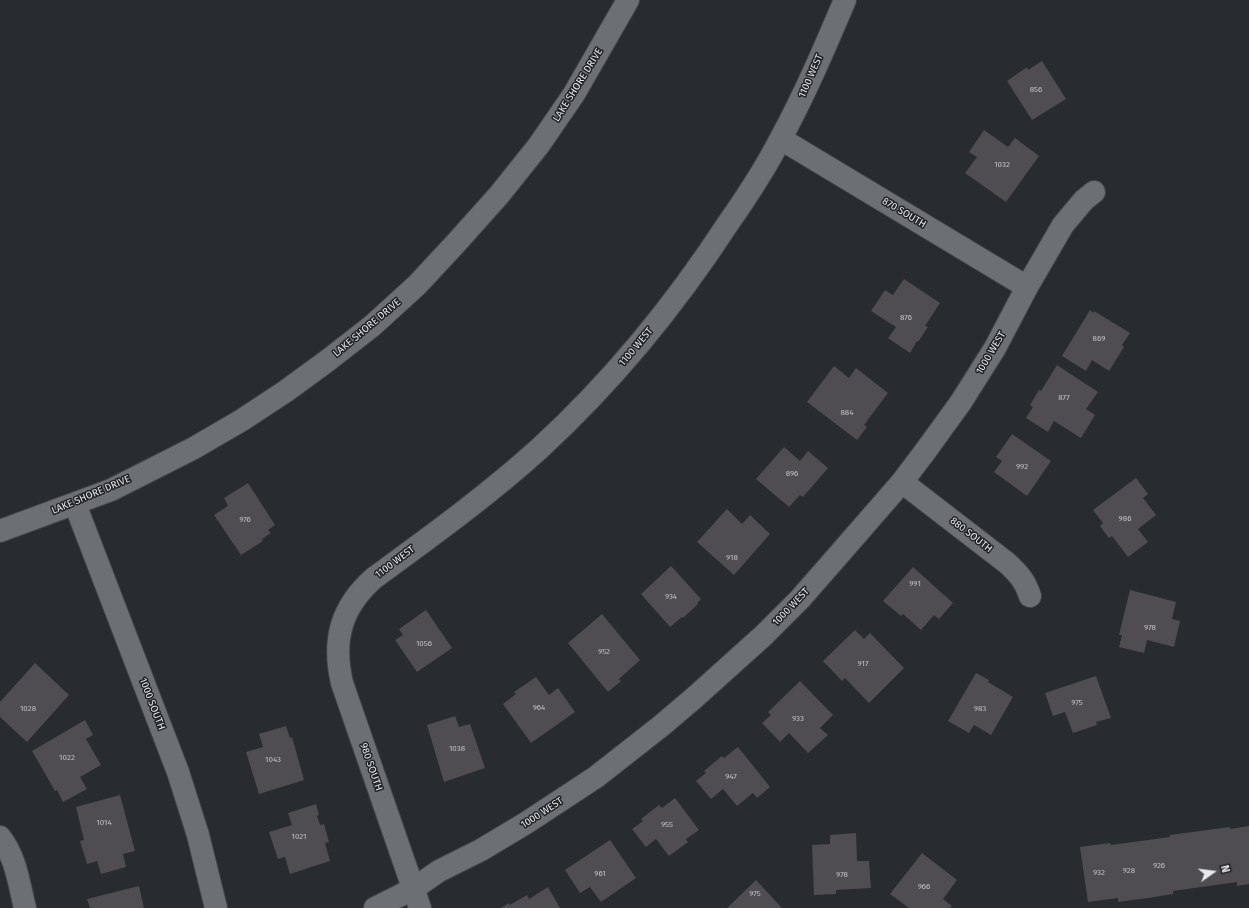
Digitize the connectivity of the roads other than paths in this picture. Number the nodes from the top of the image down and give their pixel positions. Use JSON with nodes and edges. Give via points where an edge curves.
{"nodes":[{"id":1,"x":628,"y":0,"type":"edge"},
{"id":2,"x":845,"y":0,"type":"edge"},
{"id":3,"x":781,"y":139,"type":"junction"},
{"id":4,"x":1094,"y":192,"type":"dead end"},
{"id":5,"x":1027,"y":287,"type":"junction"},
{"id":6,"x":902,"y":482,"type":"junction"},
{"id":7,"x":75,"y":504,"type":"junction"},
{"id":8,"x":0,"y":531,"type":"edge"},
{"id":9,"x":1030,"y":596,"type":"dead end"},
{"id":10,"x":342,"y":624,"type":"joint"},
{"id":11,"x":0,"y":837,"type":"edge"},
{"id":12,"x":417,"y":898,"type":"edge"},
{"id":13,"x":25,"y":908,"type":"edge"},
{"id":14,"x":216,"y":908,"type":"edge"},
{"id":15,"x":375,"y":908,"type":"edge"}],
"edges":[{"from":1,"to":7,"type":"street","name":"LAKE SHORE DRIVE","via":[[574,94],[539,145],[417,285],[372,326],[298,382],[242,420],[194,448],[111,490]]},
{"from":2,"to":3,"type":"street","name":"1100 WEST"},
{"from":3,"to":5,"type":"street","name":"870 SOUTH"},
{"from":3,"to":10,"type":"street","name":"1100 WEST","via":[[704,262],[628,358],[582,408],[495,488],[364,587],[347,610]]},
{"from":4,"to":5,"type":"street","name":"1000 WEST","via":[[1063,225]]},
{"from":5,"to":6,"type":"street","name":"1000 WEST","via":[[995,348],[965,395]]},
{"from":6,"to":9,"type":"street","name":"880 SOUTH","via":[[1007,563],[1026,584]]},
{"from":6,"to":12,"type":"street","name":"1000 WEST","via":[[800,599],[694,698],[596,777],[481,850],[439,871]]},
{"from":7,"to":8,"type":"street","name":"LAKE SHORE DRIVE"},
{"from":7,"to":14,"type":"street","name":"1000 SOUTH","via":[[178,772],[198,835]]},
{"from":10,"to":12,"type":"street","name":"980 SOUTH","via":[[337,653],[342,683]]},
{"from":11,"to":13,"type":"street","via":[[15,868]]},
{"from":12,"to":15,"type":"street","name":"1000 WEST"}]}
